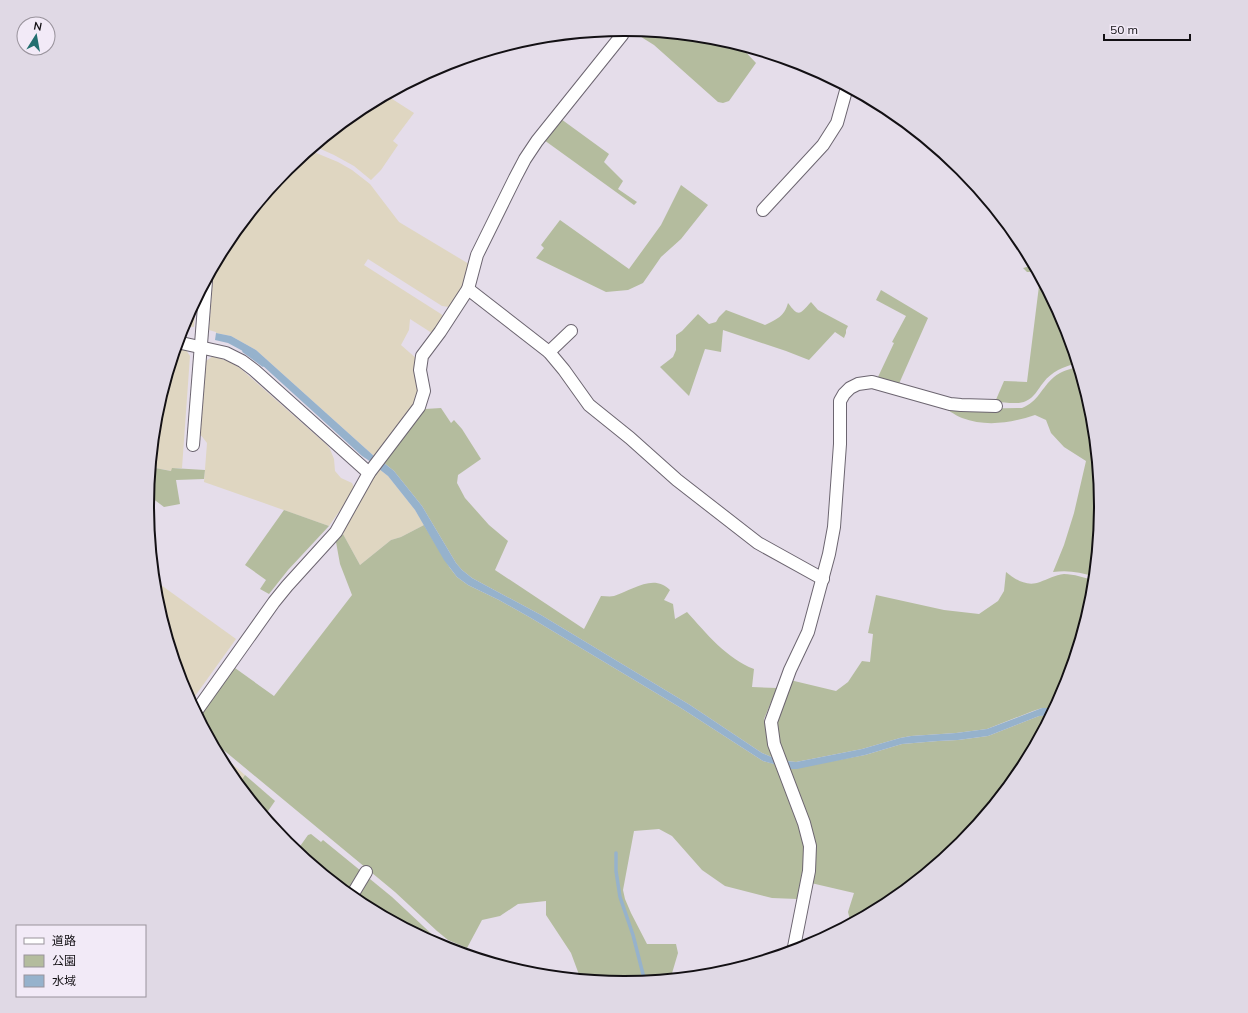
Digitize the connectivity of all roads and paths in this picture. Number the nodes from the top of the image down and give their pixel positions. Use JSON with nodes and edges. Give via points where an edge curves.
{"nodes":[{"id":1,"x":621,"y":36,"type":"edge"},
{"id":2,"x":846,"y":92,"type":"edge"},
{"id":3,"x":763,"y":210,"type":"dead end"},
{"id":4,"x":468,"y":289,"type":"junction"},
{"id":5,"x":205,"y":293,"type":"edge"},
{"id":6,"x":571,"y":331,"type":"dead end"},
{"id":7,"x":182,"y":343,"type":"edge"},
{"id":8,"x":200,"y":347,"type":"junction"},
{"id":9,"x":549,"y":352,"type":"junction"},
{"id":10,"x":996,"y":406,"type":"dead end"},
{"id":11,"x":193,"y":444,"type":"dead end"},
{"id":12,"x":369,"y":473,"type":"junction"},
{"id":13,"x":823,"y":579,"type":"junction"},
{"id":14,"x":199,"y":709,"type":"edge"},
{"id":15,"x":366,"y":872,"type":"dead end"},
{"id":16,"x":354,"y":892,"type":"edge"},
{"id":17,"x":794,"y":945,"type":"edge"}],
"edges":[{"from":1,"to":4,"type":"street","via":[[524,159],[477,255]]},
{"from":2,"to":3,"type":"street","via":[[837,123],[823,145]]},
{"from":4,"to":9,"type":"street"},
{"from":4,"to":12,"type":"street","via":[[422,356],[420,370],[424,390],[419,407]]},
{"from":5,"to":8,"type":"street"},
{"from":6,"to":9,"type":"street"},
{"from":7,"to":8,"type":"street"},
{"from":8,"to":11,"type":"street"},
{"from":8,"to":12,"type":"street","via":[[226,353],[242,361]]},
{"from":9,"to":13,"type":"street","via":[[589,405],[677,480],[758,543]]},
{"from":10,"to":13,"type":"street","via":[[950,404],[872,382],[858,384],[844,394],[840,401],[840,444],[834,527]]},
{"from":12,"to":14,"type":"street","via":[[336,532],[274,602]]},
{"from":13,"to":17,"type":"street","via":[[808,632],[790,670],[771,722],[774,744],[810,846],[809,871]]},
{"from":15,"to":16,"type":"street"}]}
